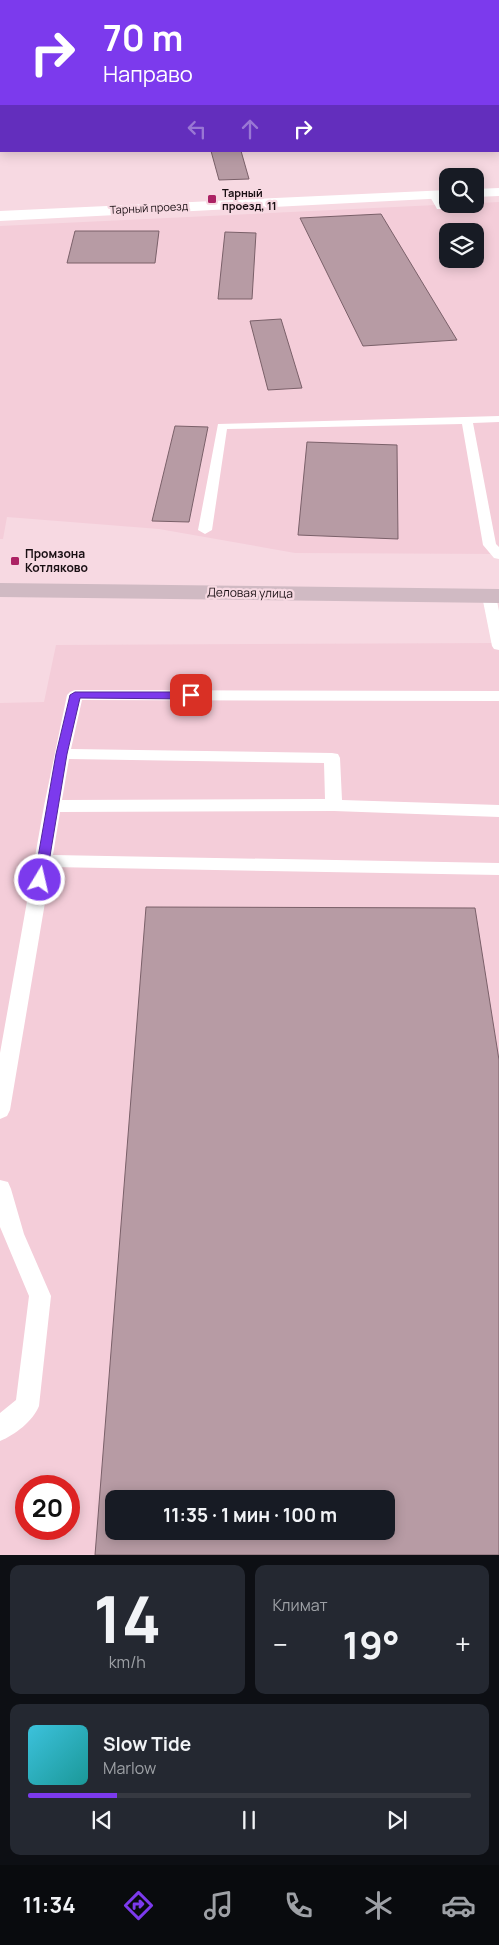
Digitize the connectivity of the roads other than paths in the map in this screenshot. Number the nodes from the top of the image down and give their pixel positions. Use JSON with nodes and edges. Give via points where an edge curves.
{"nodes":[{"id":1,"x":499,"y":192,"type":"edge"},
{"id":2,"x":484,"y":193,"type":"edge"},
{"id":3,"x":439,"y":199,"type":"edge"},
{"id":4,"x":0,"y":216,"type":"edge"},
{"id":5,"x":499,"y":419,"type":"edge"},
{"id":6,"x":467,"y":420,"type":"junction"},
{"id":7,"x":206,"y":530,"type":"dead end"},
{"id":8,"x":499,"y":555,"type":"edge"},
{"id":9,"x":0,"y":590,"type":"edge"},
{"id":10,"x":494,"y":596,"type":"edge"},
{"id":11,"x":499,"y":646,"type":"edge"},
{"id":12,"x":499,"y":696,"type":"edge"},
{"id":13,"x":62,"y":754,"type":"junction"},
{"id":14,"x":334,"y":805,"type":"junction"},
{"id":15,"x":52,"y":806,"type":"junction"},
{"id":16,"x":499,"y":811,"type":"edge"},
{"id":17,"x":43,"y":861,"type":"junction"},
{"id":18,"x":499,"y":869,"type":"edge"},
{"id":19,"x":0,"y":1110,"type":"edge"},
{"id":20,"x":0,"y":1189,"type":"edge"},
{"id":21,"x":0,"y":1429,"type":"edge"}],
"edges":[{"from":1,"to":2,"type":"street"},
{"from":3,"to":4,"type":"street","name":"Тарный проезд"},
{"from":5,"to":6,"type":"lane"},
{"from":6,"to":7,"type":"lane","via":[[222,426]]},
{"from":6,"to":8,"type":"lane","via":[[490,545]]},
{"from":9,"to":10,"type":"street","name":"Деловая улица"},
{"from":10,"to":11,"type":"lane"},
{"from":12,"to":13,"type":"lane","via":[[75,695]]},
{"from":13,"to":14,"type":"lane","via":[[332,758]]},
{"from":13,"to":15,"type":"lane"},
{"from":14,"to":15,"type":"lane"},
{"from":14,"to":16,"type":"lane"},
{"from":15,"to":17,"type":"lane"},
{"from":17,"to":18,"type":"lane"},
{"from":17,"to":19,"type":"lane"},
{"from":20,"to":21,"type":"lane","via":[[13,1234],[40,1296],[27,1406]]}]}
